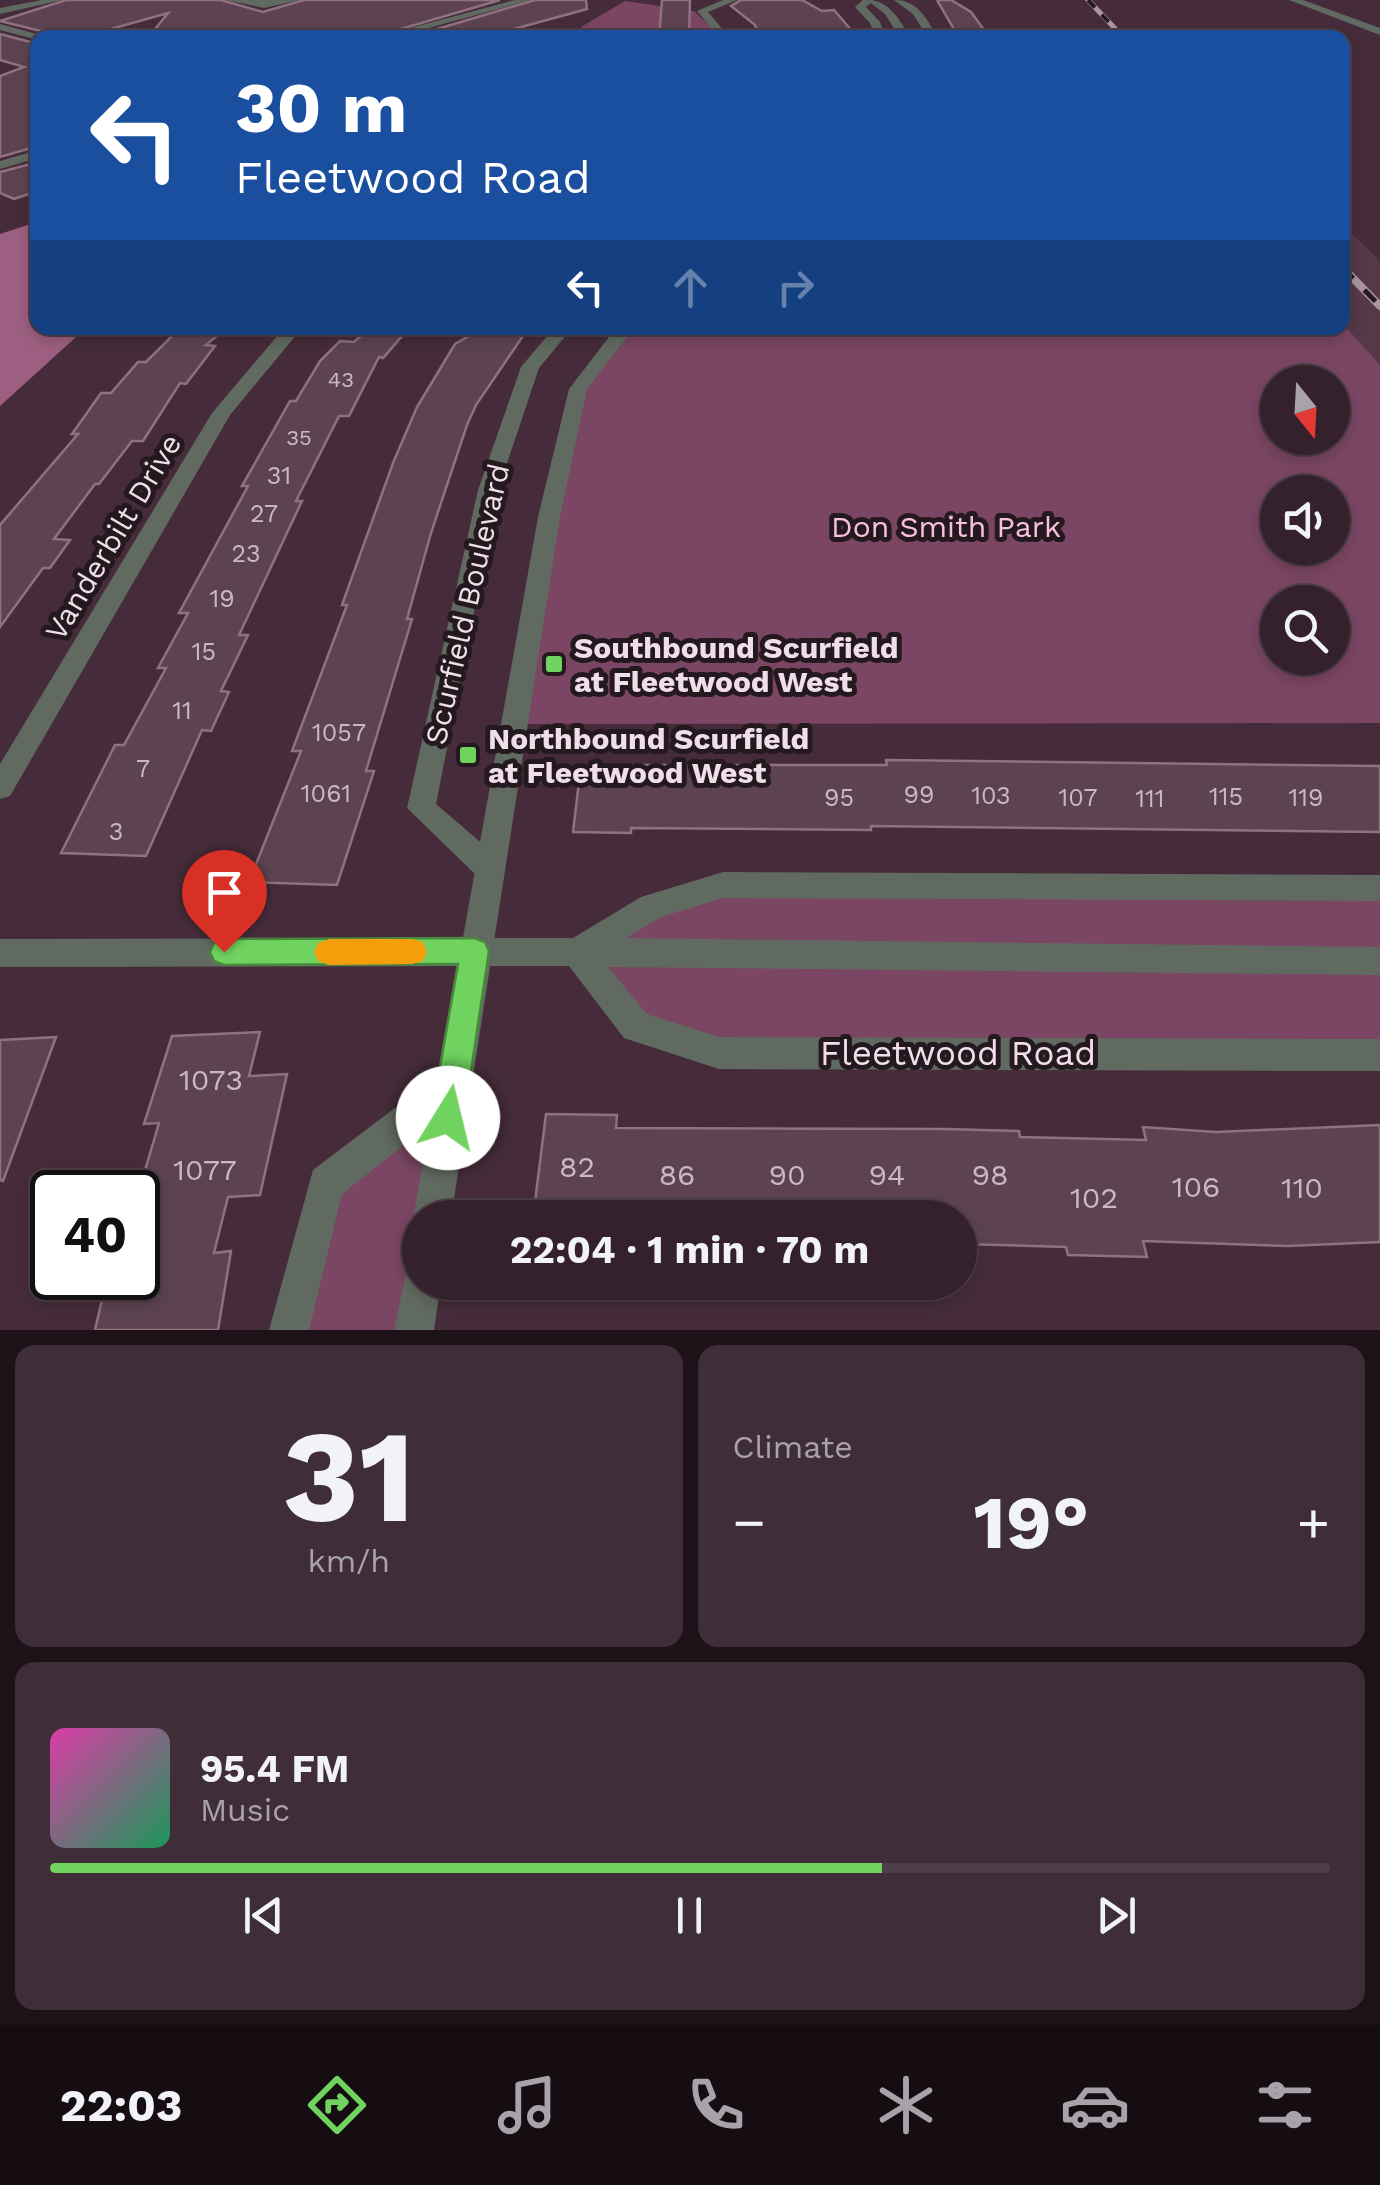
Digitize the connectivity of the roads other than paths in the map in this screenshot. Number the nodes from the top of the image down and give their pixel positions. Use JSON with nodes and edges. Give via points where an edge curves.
{"nodes":[{"id":1,"x":57,"y":0,"type":"edge"},
{"id":2,"x":230,"y":0,"type":"edge"},
{"id":3,"x":295,"y":0,"type":"edge"},
{"id":4,"x":526,"y":0,"type":"edge"},
{"id":5,"x":732,"y":0,"type":"edge"},
{"id":6,"x":870,"y":0,"type":"edge"},
{"id":7,"x":899,"y":0,"type":"edge"},
{"id":8,"x":1294,"y":0,"type":"edge"},
{"id":9,"x":0,"y":11,"type":"edge"},
{"id":10,"x":0,"y":28,"type":"edge"},
{"id":11,"x":409,"y":30,"type":"edge"},
{"id":12,"x":718,"y":30,"type":"edge"},
{"id":13,"x":878,"y":30,"type":"edge"},
{"id":14,"x":901,"y":30,"type":"edge"},
{"id":15,"x":928,"y":30,"type":"edge"},
{"id":16,"x":1380,"y":32,"type":"edge"},
{"id":17,"x":30,"y":36,"type":"edge"},
{"id":18,"x":30,"y":157,"type":"edge"},
{"id":19,"x":0,"y":166,"type":"edge"},
{"id":20,"x":287,"y":335,"type":"edge"},
{"id":21,"x":558,"y":335,"type":"edge"},
{"id":22,"x":620,"y":335,"type":"edge"},
{"id":23,"x":0,"y":788,"type":"edge"},
{"id":24,"x":488,"y":867,"type":"junction"},
{"id":25,"x":1380,"y":888,"type":"edge"},
{"id":26,"x":474,"y":951,"type":"junction"},
{"id":27,"x":576,"y":952,"type":"junction"},
{"id":28,"x":0,"y":953,"type":"edge"},
{"id":29,"x":1380,"y":961,"type":"edge"},
{"id":30,"x":1380,"y":1055,"type":"edge"},
{"id":31,"x":453,"y":1084,"type":"junction"},
{"id":32,"x":435,"y":1200,"type":"edge"},
{"id":33,"x":418,"y":1300,"type":"edge"},
{"id":34,"x":289,"y":1330,"type":"edge"},
{"id":35,"x":414,"y":1330,"type":"edge"}],
"edges":[{"from":1,"to":9,"type":"street"},
{"from":2,"to":3,"type":"street"},
{"from":4,"to":11,"type":"street"},
{"from":5,"to":12,"type":"street","via":[[702,10]]},
{"from":6,"to":13,"type":"street","via":[[860,7]]},
{"from":6,"to":14,"type":"street"},
{"from":7,"to":15,"type":"street"},
{"from":8,"to":16,"type":"street"},
{"from":10,"to":17,"type":"street"},
{"from":18,"to":19,"type":"street"},
{"from":20,"to":23,"type":"street","name":"Vanderbilt Drive","via":[[222,413]]},
{"from":21,"to":24,"type":"street","name":"Scurfield Boulevard","via":[[530,368],[488,490],[421,808]]},
{"from":22,"to":24,"type":"street","name":"Scurfield Boulevard","via":[[578,389]]},
{"from":24,"to":26,"type":"street","name":"Scurfield Boulevard"},
{"from":25,"to":27,"type":"street","via":[[723,884],[652,906]]},
{"from":26,"to":27,"type":"street"},
{"from":26,"to":28,"type":"street"},
{"from":26,"to":31,"type":"street","name":"Scurfield Boulevard"},
{"from":27,"to":29,"type":"street"},
{"from":27,"to":30,"type":"street","name":"Fleetwood Road","via":[[636,1028],[718,1052]]},
{"from":31,"to":32,"type":"street","name":"Scurfield Boulevard"},
{"from":31,"to":34,"type":"street","via":[[326,1183]]},
{"from":33,"to":35,"type":"street"}]}
